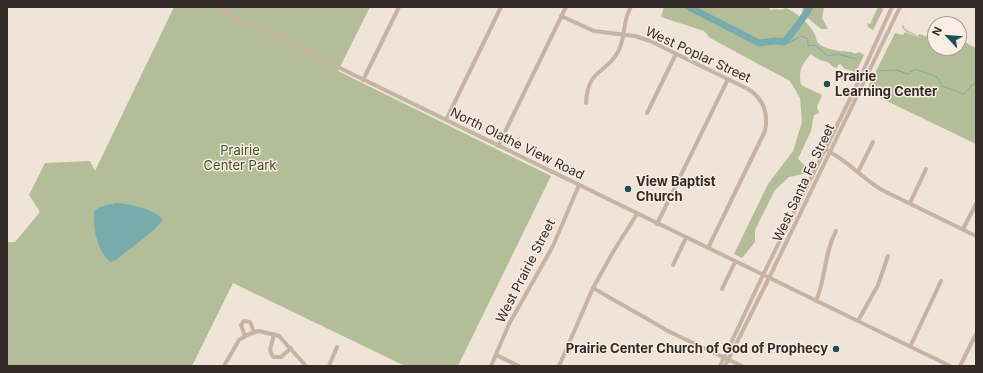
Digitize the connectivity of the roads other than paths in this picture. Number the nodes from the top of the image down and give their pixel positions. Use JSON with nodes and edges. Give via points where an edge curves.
{"nodes":[{"id":1,"x":215,"y":7,"type":"edge"},
{"id":2,"x":398,"y":7,"type":"edge"},
{"id":3,"x":501,"y":7,"type":"edge"},
{"id":4,"x":566,"y":7,"type":"edge"},
{"id":5,"x":630,"y":7,"type":"edge"},
{"id":6,"x":892,"y":7,"type":"edge"},
{"id":7,"x":900,"y":7,"type":"edge"},
{"id":8,"x":561,"y":16,"type":"junction"},
{"id":9,"x":624,"y":35,"type":"junction"},
{"id":10,"x":676,"y":54,"type":"junction"},
{"id":11,"x":728,"y":79,"type":"junction"},
{"id":12,"x":363,"y":80,"type":"junction"},
{"id":13,"x":586,"y":103,"type":"dead end"},
{"id":14,"x":647,"y":113,"type":"dead end"},
{"id":15,"x":446,"y":120,"type":"junction"},
{"id":16,"x":873,"y":142,"type":"dead end"},
{"id":17,"x":498,"y":146,"type":"junction"},
{"id":18,"x":827,"y":151,"type":"junction"},
{"id":19,"x":926,"y":169,"type":"dead end"},
{"id":20,"x":858,"y":172,"type":"junction"},
{"id":21,"x":579,"y":185,"type":"junction"},
{"id":22,"x":910,"y":203,"type":"junction"},
{"id":23,"x":976,"y":204,"type":"edge"},
{"id":24,"x":637,"y":214,"type":"junction"},
{"id":25,"x":657,"y":224,"type":"junction"},
{"id":26,"x":964,"y":230,"type":"junction"},
{"id":27,"x":836,"y":231,"type":"dead end"},
{"id":28,"x":976,"y":236,"type":"edge"},
{"id":29,"x":686,"y":238,"type":"junction"},
{"id":30,"x":708,"y":248,"type":"junction"},
{"id":31,"x":888,"y":256,"type":"dead end"},
{"id":32,"x":735,"y":262,"type":"junction"},
{"id":33,"x":673,"y":265,"type":"dead end"},
{"id":34,"x":763,"y":275,"type":"junction"},
{"id":35,"x":769,"y":278,"type":"junction"},
{"id":36,"x":940,"y":281,"type":"dead end"},
{"id":37,"x":593,"y":288,"type":"junction"},
{"id":38,"x":722,"y":289,"type":"dead end"},
{"id":39,"x":816,"y":301,"type":"junction"},
{"id":40,"x":858,"y":321,"type":"junction"},
{"id":41,"x":254,"y":332,"type":"junction"},
{"id":42,"x":274,"y":334,"type":"junction"},
{"id":43,"x":976,"y":334,"type":"edge"},
{"id":44,"x":244,"y":336,"type":"junction"},
{"id":45,"x":337,"y":347,"type":"dead end"},
{"id":46,"x":910,"y":347,"type":"junction"},
{"id":47,"x":291,"y":348,"type":"junction"},
{"id":48,"x":496,"y":355,"type":"junction"},
{"id":49,"x":726,"y":358,"type":"junction"},
{"id":50,"x":224,"y":366,"type":"edge"},
{"id":51,"x":306,"y":366,"type":"edge"},
{"id":52,"x":329,"y":366,"type":"edge"},
{"id":53,"x":491,"y":366,"type":"edge"},
{"id":54,"x":519,"y":366,"type":"edge"},
{"id":55,"x":559,"y":366,"type":"edge"},
{"id":56,"x":720,"y":366,"type":"edge"},
{"id":57,"x":725,"y":366,"type":"edge"},
{"id":58,"x":742,"y":366,"type":"edge"},
{"id":59,"x":950,"y":366,"type":"edge"},
{"id":60,"x":960,"y":366,"type":"edge"}],
"edges":[{"from":1,"to":12,"type":"street","name":"North Olathe View Road"},
{"from":2,"to":12,"type":"street"},
{"from":3,"to":15,"type":"street"},
{"from":4,"to":8,"type":"street"},
{"from":5,"to":9,"type":"street","via":[[625,19]]},
{"from":6,"to":18,"type":"street","name":"West Santa Fe Street"},
{"from":7,"to":18,"type":"street","name":"West Santa Fe Street"},
{"from":8,"to":9,"type":"street","name":"West Poplar Street","via":[[594,31]]},
{"from":8,"to":17,"type":"street"},
{"from":9,"to":10,"type":"street","name":"West Poplar Street","via":[[650,41]]},
{"from":9,"to":13,"type":"street","via":[[618,53],[592,78],[586,92]]},
{"from":10,"to":11,"type":"street","name":"West Poplar Street"},
{"from":10,"to":14,"type":"street"},
{"from":11,"to":25,"type":"street"},
{"from":11,"to":30,"type":"street","name":"West Poplar Street","via":[[757,96],[765,112],[766,127]]},
{"from":12,"to":15,"type":"street","name":"North Olathe View Road"},
{"from":15,"to":17,"type":"street","name":"North Olathe View Road"},
{"from":16,"to":20,"type":"street"},
{"from":17,"to":21,"type":"street","name":"North Olathe View Road"},
{"from":18,"to":20,"type":"street"},
{"from":18,"to":34,"type":"street","name":"West Santa Fe Street"},
{"from":18,"to":35,"type":"street","name":"West Santa Fe Street"},
{"from":19,"to":22,"type":"street"},
{"from":20,"to":22,"type":"street","via":[[875,186]]},
{"from":21,"to":24,"type":"street","name":"North Olathe View Road"},
{"from":21,"to":48,"type":"street","name":"West Prairie Street","via":[[550,251],[509,324]]},
{"from":22,"to":26,"type":"street"},
{"from":23,"to":26,"type":"street"},
{"from":24,"to":25,"type":"street","name":"North Olathe View Road"},
{"from":24,"to":37,"type":"street"},
{"from":25,"to":29,"type":"street","name":"North Olathe View Road"},
{"from":26,"to":28,"type":"street"},
{"from":27,"to":39,"type":"street","via":[[828,247],[824,279]]},
{"from":29,"to":30,"type":"street","name":"North Olathe View Road"},
{"from":29,"to":33,"type":"street"},
{"from":30,"to":32,"type":"street","name":"North Olathe View Road"},
{"from":31,"to":40,"type":"street","via":[[878,285]]},
{"from":32,"to":34,"type":"street","name":"North Olathe View Road"},
{"from":32,"to":38,"type":"street"},
{"from":34,"to":35,"type":"street","name":"North Olathe View Road"},
{"from":34,"to":49,"type":"street","name":"West Santa Fe Street"},
{"from":35,"to":39,"type":"street","name":"North Olathe View Road"},
{"from":35,"to":49,"type":"street","name":"West Santa Fe Street"},
{"from":36,"to":46,"type":"street"},
{"from":37,"to":49,"type":"street","via":[[670,332]]},
{"from":37,"to":55,"type":"street"},
{"from":39,"to":40,"type":"street","name":"North Olathe View Road"},
{"from":40,"to":46,"type":"street","name":"North Olathe View Road"},
{"from":41,"to":42,"type":"street"},
{"from":41,"to":44,"type":"street"},
{"from":41,"to":44,"type":"street","via":[[250,322],[244,321]]},
{"from":42,"to":47,"type":"street"},
{"from":42,"to":47,"type":"street","via":[[270,350],[272,356],[280,357]]},
{"from":43,"to":60,"type":"street"},
{"from":44,"to":50,"type":"street","via":[[235,344]]},
{"from":45,"to":52,"type":"street"},
{"from":46,"to":59,"type":"street","name":"North Olathe View Road"},
{"from":47,"to":51,"type":"street"},
{"from":48,"to":53,"type":"street","name":"West Prairie Street"},
{"from":48,"to":54,"type":"street"},
{"from":49,"to":56,"type":"street","name":"West Santa Fe Street"},
{"from":49,"to":57,"type":"street","name":"West Santa Fe Street"},
{"from":49,"to":58,"type":"street"}]}
